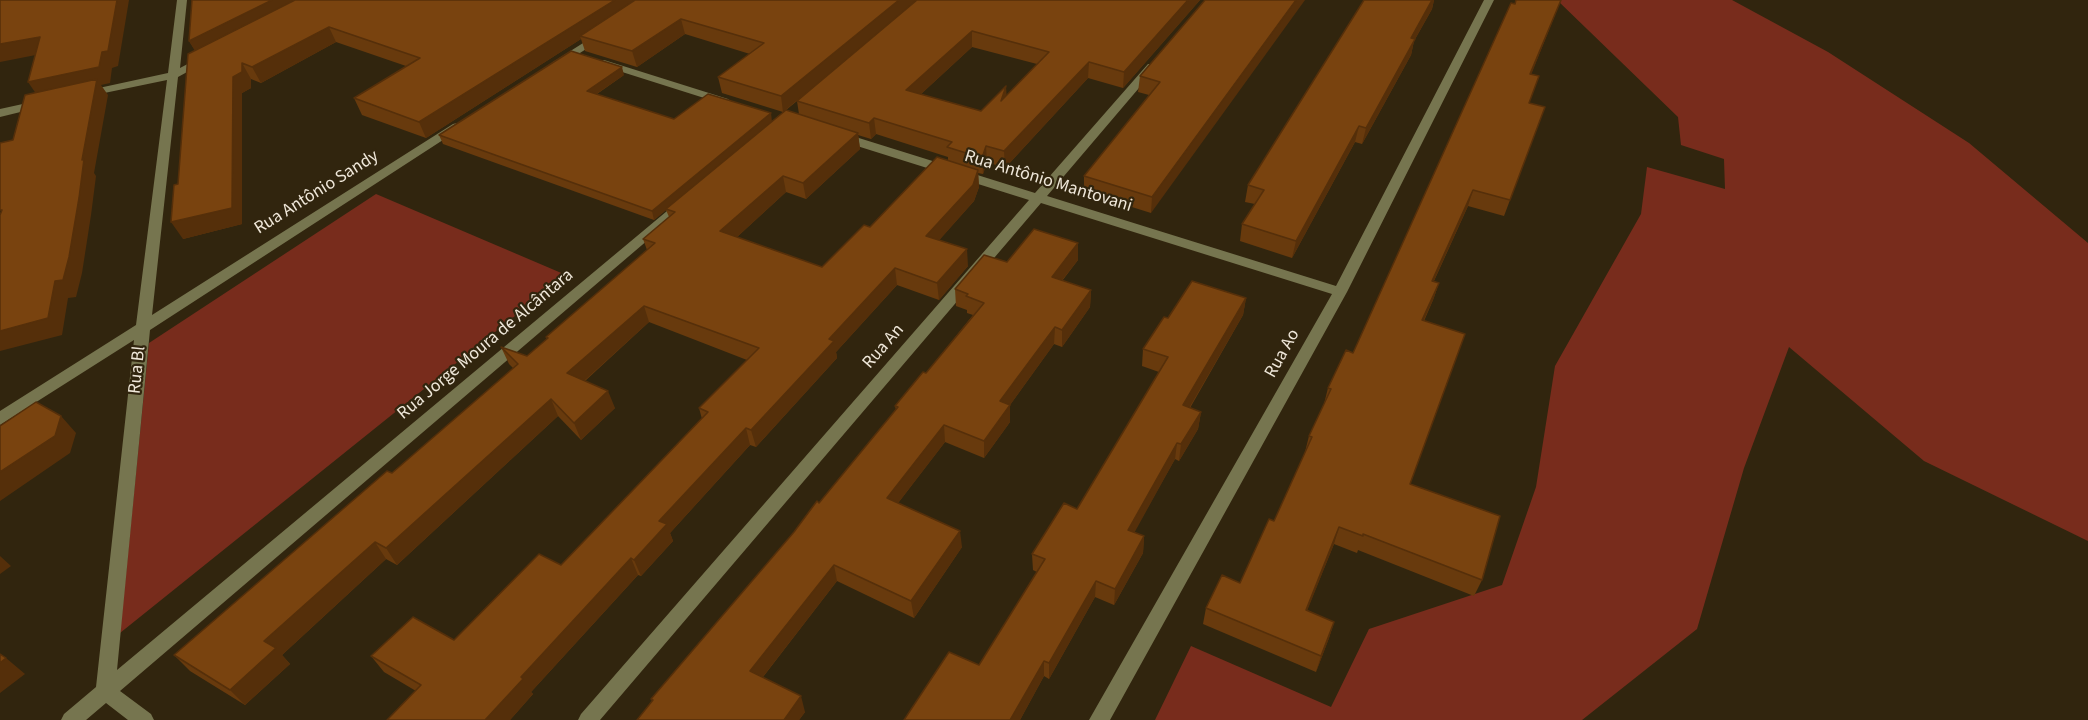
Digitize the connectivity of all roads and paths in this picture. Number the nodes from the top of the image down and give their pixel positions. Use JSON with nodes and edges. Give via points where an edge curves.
{"nodes":[{"id":1,"x":182,"y":0,"type":"edge"},
{"id":2,"x":1489,"y":0,"type":"edge"},
{"id":3,"x":609,"y":30,"type":"edge"},
{"id":4,"x":217,"y":54,"type":"edge"},
{"id":5,"x":1162,"y":54,"type":"edge"},
{"id":6,"x":584,"y":57,"type":"junction"},
{"id":7,"x":552,"y":66,"type":"edge"},
{"id":8,"x":174,"y":75,"type":"junction"},
{"id":9,"x":739,"y":106,"type":"edge"},
{"id":10,"x":0,"y":112,"type":"edge"},
{"id":11,"x":472,"y":117,"type":"edge"},
{"id":12,"x":828,"y":133,"type":"edge"},
{"id":13,"x":692,"y":197,"type":"edge"},
{"id":14,"x":1039,"y":198,"type":"junction"},
{"id":15,"x":1340,"y":292,"type":"junction"},
{"id":16,"x":143,"y":327,"type":"junction"},
{"id":17,"x":0,"y":419,"type":"edge"},
{"id":18,"x":105,"y":692,"type":"junction"},
{"id":19,"x":71,"y":720,"type":"edge"},
{"id":20,"x":144,"y":720,"type":"edge"},
{"id":21,"x":588,"y":720,"type":"edge"},
{"id":22,"x":1098,"y":720,"type":"edge"}],
"edges":[{"from":1,"to":8,"type":"street","name":"Rua Bl"},
{"from":2,"to":15,"type":"street","name":"Rua Ao"},
{"from":3,"to":6,"type":"street"},
{"from":4,"to":8,"type":"street"},
{"from":5,"to":14,"type":"street","name":"Rua An"},
{"from":6,"to":7,"type":"street"},
{"from":6,"to":9,"type":"street"},
{"from":8,"to":10,"type":"street"},
{"from":8,"to":16,"type":"street","name":"Rua Bl"},
{"from":11,"to":16,"type":"street","name":"Rua Antônio Sandy"},
{"from":12,"to":14,"type":"street","name":"Rua Antônio Mantovani"},
{"from":13,"to":18,"type":"street","name":"Rua Jorge Moura de Alcântara"},
{"from":14,"to":15,"type":"street","name":"Rua Antônio Mantovani"},
{"from":14,"to":21,"type":"street","name":"Rua An"},
{"from":15,"to":22,"type":"street","name":"Rua Ao"},
{"from":16,"to":17,"type":"street","name":"Rua Antônio Sandy"},
{"from":16,"to":18,"type":"street","name":"Rua Bl"},
{"from":18,"to":19,"type":"street","name":"Rua Jorge Moura de Alcântara"},
{"from":18,"to":20,"type":"street"}]}
